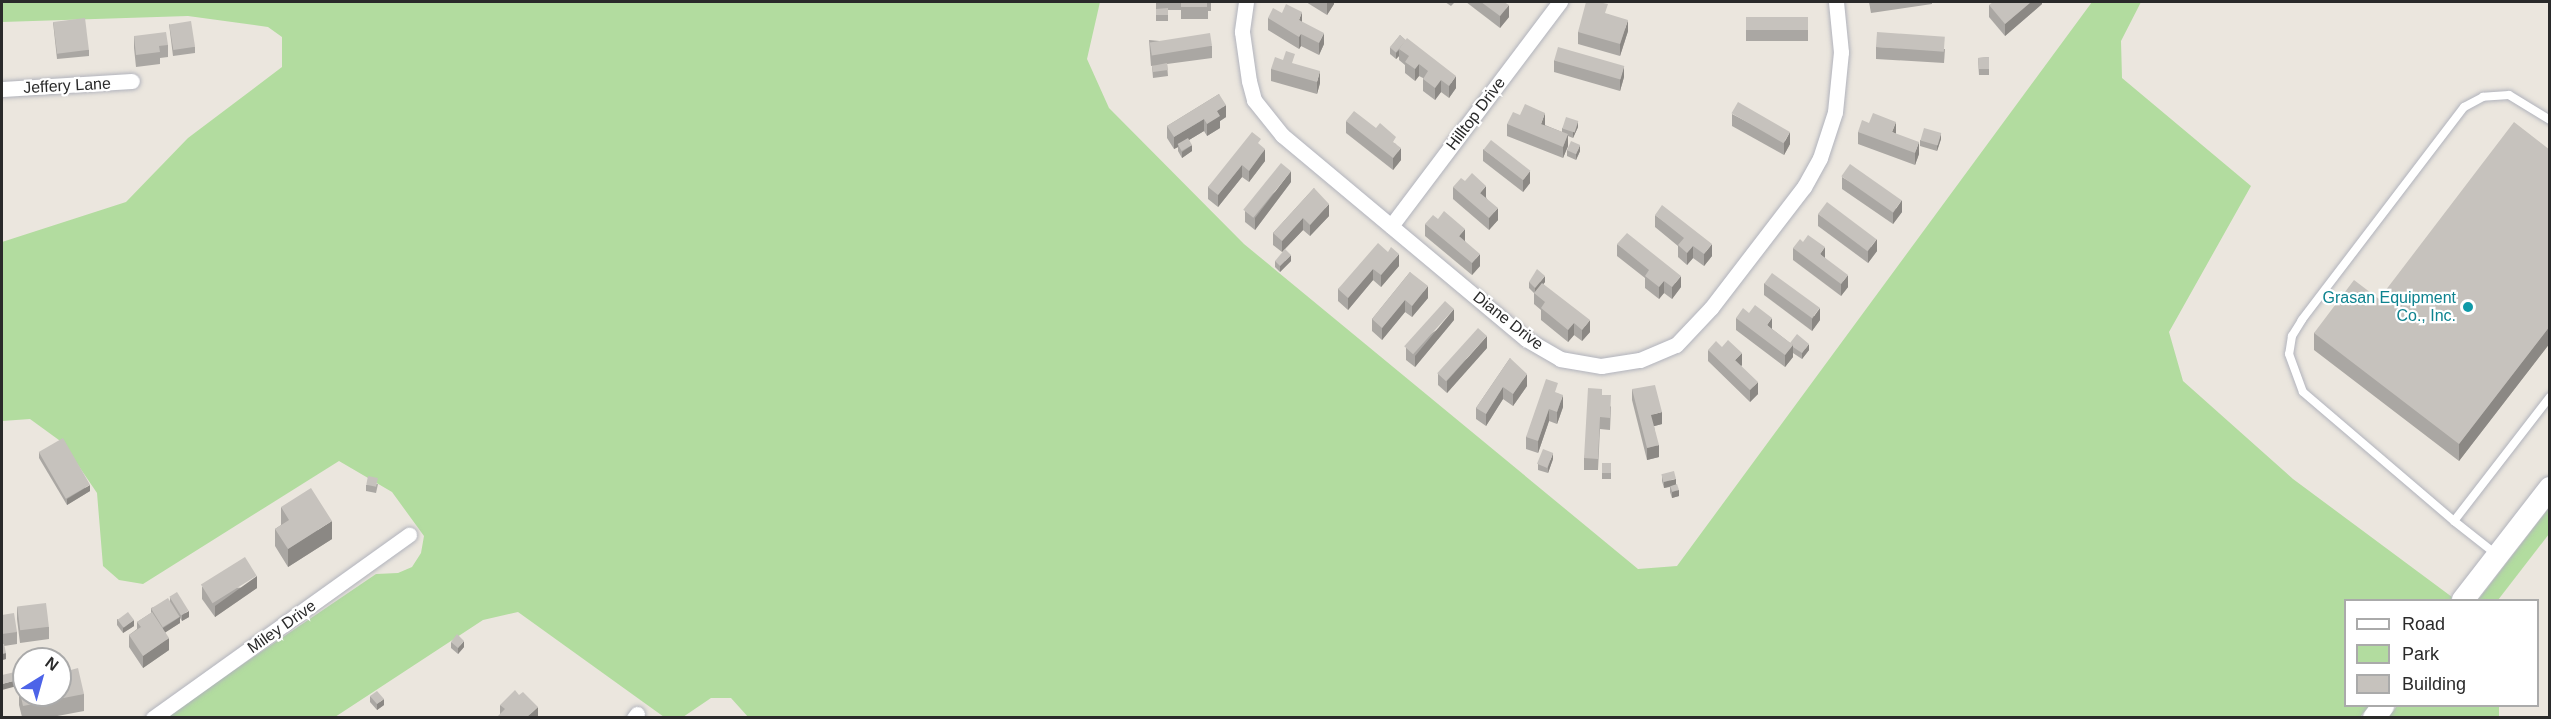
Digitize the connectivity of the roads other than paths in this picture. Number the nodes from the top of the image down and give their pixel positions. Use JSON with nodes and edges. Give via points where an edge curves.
{"nodes":[{"id":1,"x":1246,"y":2,"type":"edge"},
{"id":2,"x":1560,"y":2,"type":"edge"},
{"id":3,"x":1836,"y":2,"type":"edge"},
{"id":4,"x":132,"y":81,"type":"dead end"},
{"id":5,"x":2,"y":89,"type":"edge"},
{"id":6,"x":2550,"y":120,"type":"edge"},
{"id":7,"x":1391,"y":226,"type":"junction"},
{"id":8,"x":2550,"y":398,"type":"edge"},
{"id":9,"x":2550,"y":488,"type":"edge"},
{"id":10,"x":2454,"y":521,"type":"junction"},
{"id":11,"x":409,"y":535,"type":"dead end"},
{"id":12,"x":2498,"y":555,"type":"junction"},
{"id":13,"x":2464,"y":599,"type":"edge"},
{"id":14,"x":153,"y":717,"type":"edge"}],
"edges":[{"from":1,"to":7,"type":"street","name":"Diane Drive","via":[[1244,56],[1254,100],[1265,117]]},
{"from":2,"to":7,"type":"street","name":"Hilltop Drive"},
{"from":3,"to":7,"type":"street","name":"Diane Drive","via":[[1839,81],[1820,158],[1804,187],[1711,308],[1668,349],[1620,365],[1579,364],[1560,358],[1526,339]]},
{"from":4,"to":5,"type":"street","name":"Jeffery Lane"},
{"from":6,"to":10,"type":"lane","via":[[2509,95],[2483,97],[2464,107],[2292,336],[2289,354],[2302,392]]},
{"from":8,"to":10,"type":"lane"},
{"from":9,"to":12,"type":"main road"},
{"from":10,"to":12,"type":"lane"},
{"from":11,"to":14,"type":"street","name":"Miley Drive"},
{"from":12,"to":13,"type":"main road"}]}
